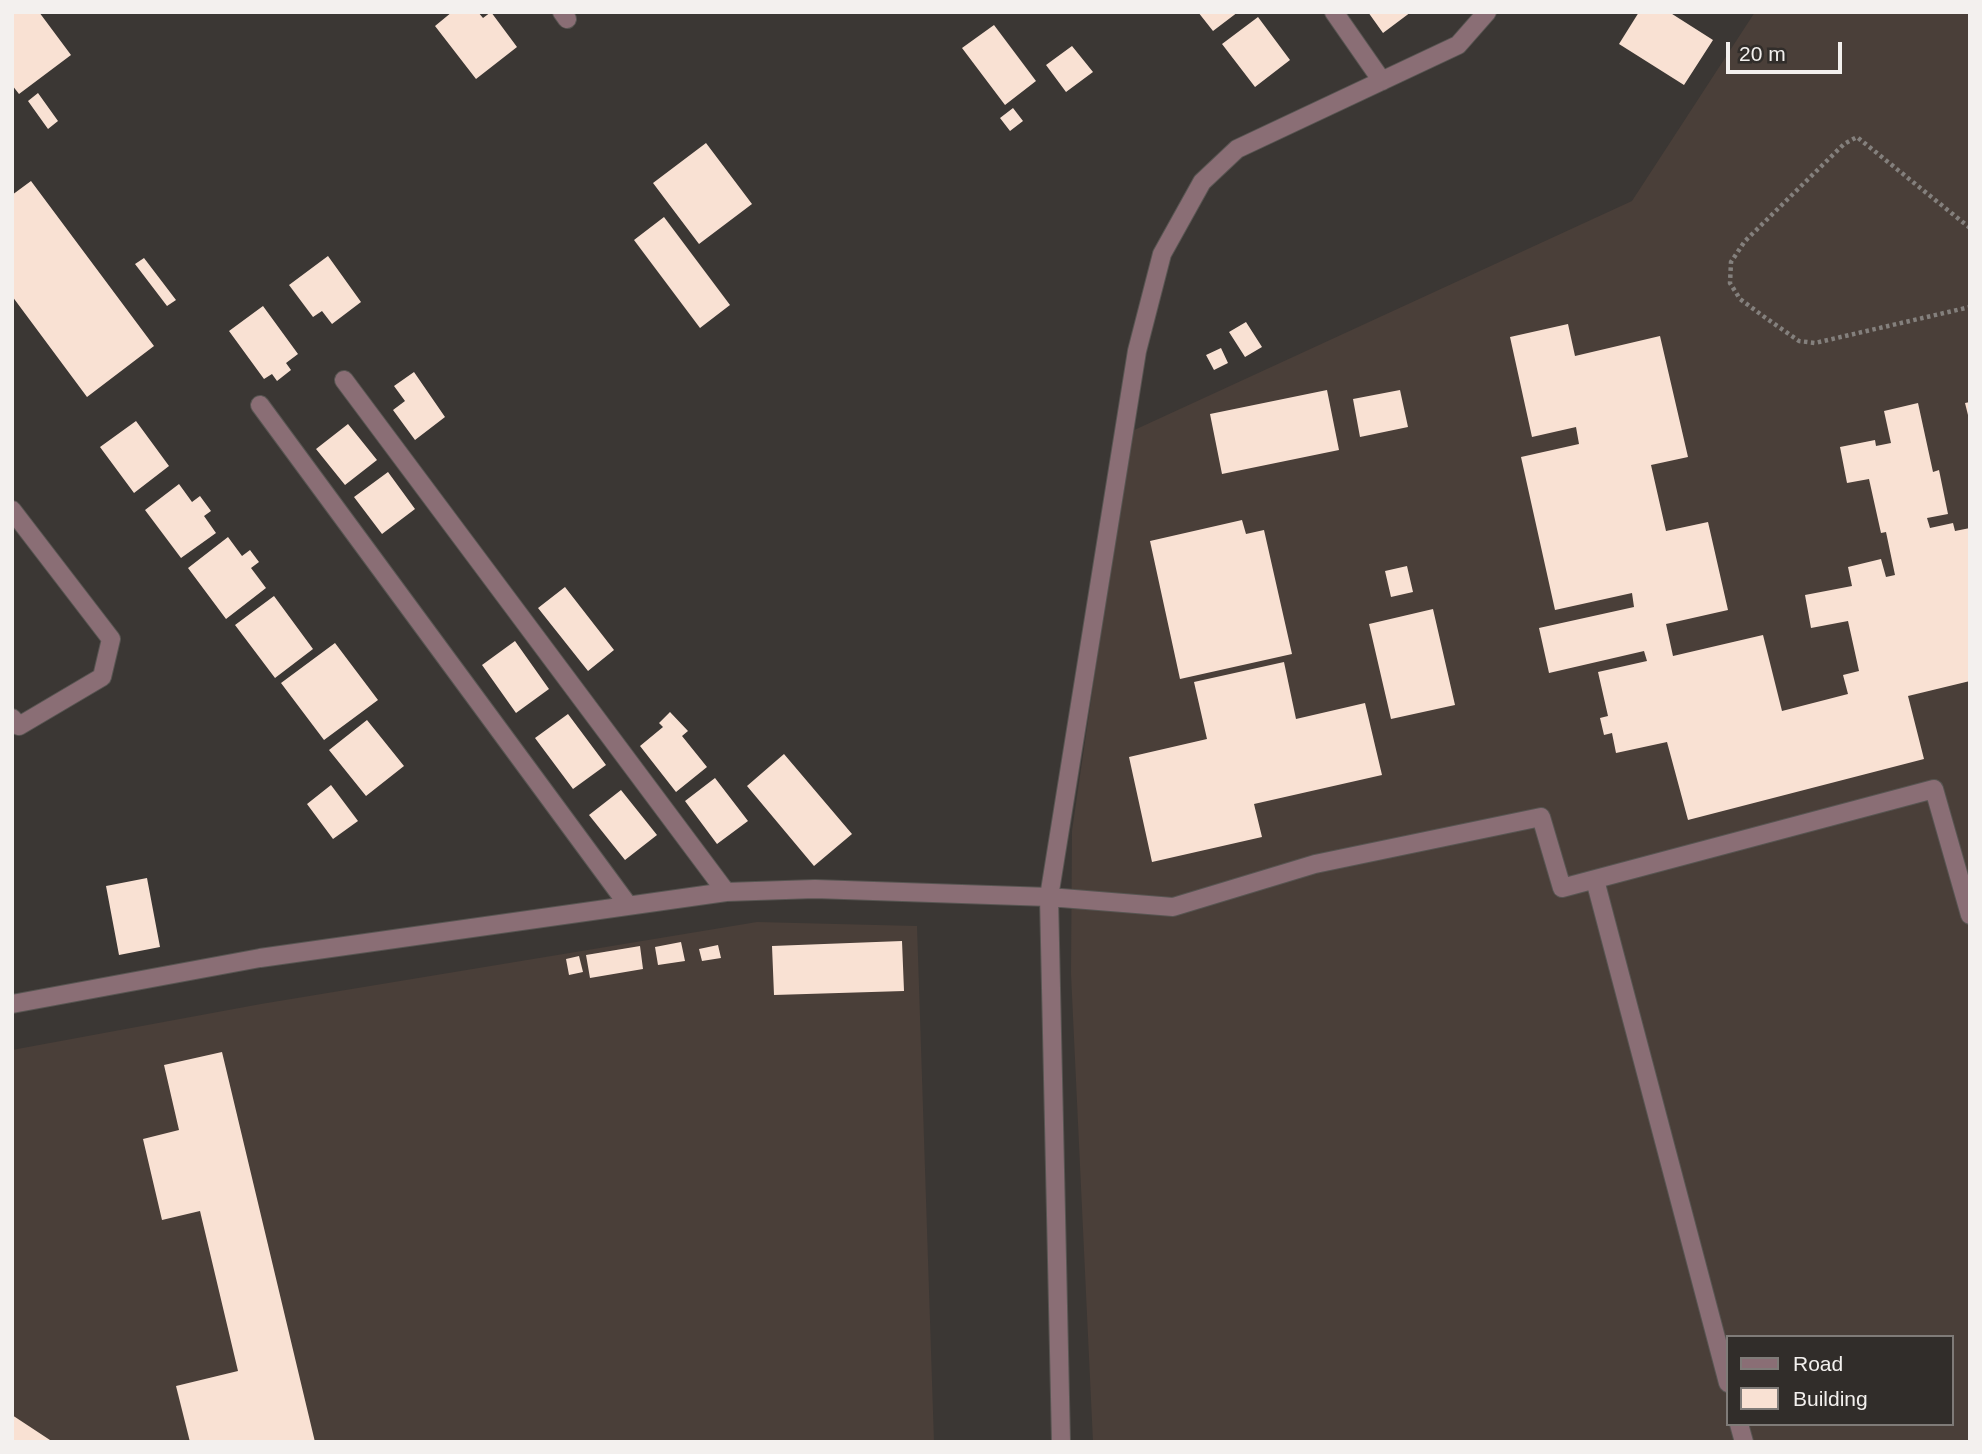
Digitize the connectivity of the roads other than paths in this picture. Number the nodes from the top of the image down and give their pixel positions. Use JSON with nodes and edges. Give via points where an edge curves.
{"nodes":[{"id":1,"x":1334,"y":12,"type":"edge"},
{"id":2,"x":1487,"y":12,"type":"edge"},
{"id":3,"x":1382,"y":81,"type":"junction"},
{"id":4,"x":344,"y":380,"type":"dead end"},
{"id":5,"x":260,"y":405,"type":"dead end"},
{"id":6,"x":12,"y":510,"type":"edge"},
{"id":7,"x":12,"y":718,"type":"edge"},
{"id":8,"x":1594,"y":880,"type":"junction"},
{"id":9,"x":726,"y":892,"type":"junction"},
{"id":10,"x":1049,"y":897,"type":"junction"},
{"id":11,"x":628,"y":905,"type":"junction"},
{"id":12,"x":1970,"y":915,"type":"edge"},
{"id":13,"x":12,"y":1004,"type":"edge"},
{"id":14,"x":1727,"y":1379,"type":"edge"},
{"id":15,"x":1060,"y":1442,"type":"edge"}],
"edges":[{"from":1,"to":3,"type":"street"},
{"from":2,"to":3,"type":"street","via":[[1458,45]]},
{"from":3,"to":10,"type":"street","via":[[1237,149],[1202,182],[1163,254],[1137,351]]},
{"from":4,"to":9,"type":"street"},
{"from":5,"to":11,"type":"street"},
{"from":6,"to":7,"type":"street","via":[[111,639],[102,677],[19,726]]},
{"from":8,"to":10,"type":"street","via":[[1562,888],[1541,817],[1315,864],[1173,907]]},
{"from":8,"to":12,"type":"street","via":[[1934,789]]},
{"from":8,"to":14,"type":"street"},
{"from":9,"to":10,"type":"street","via":[[815,889]]},
{"from":9,"to":11,"type":"street"},
{"from":10,"to":15,"type":"street"},
{"from":11,"to":13,"type":"street","via":[[273,956]]}]}
